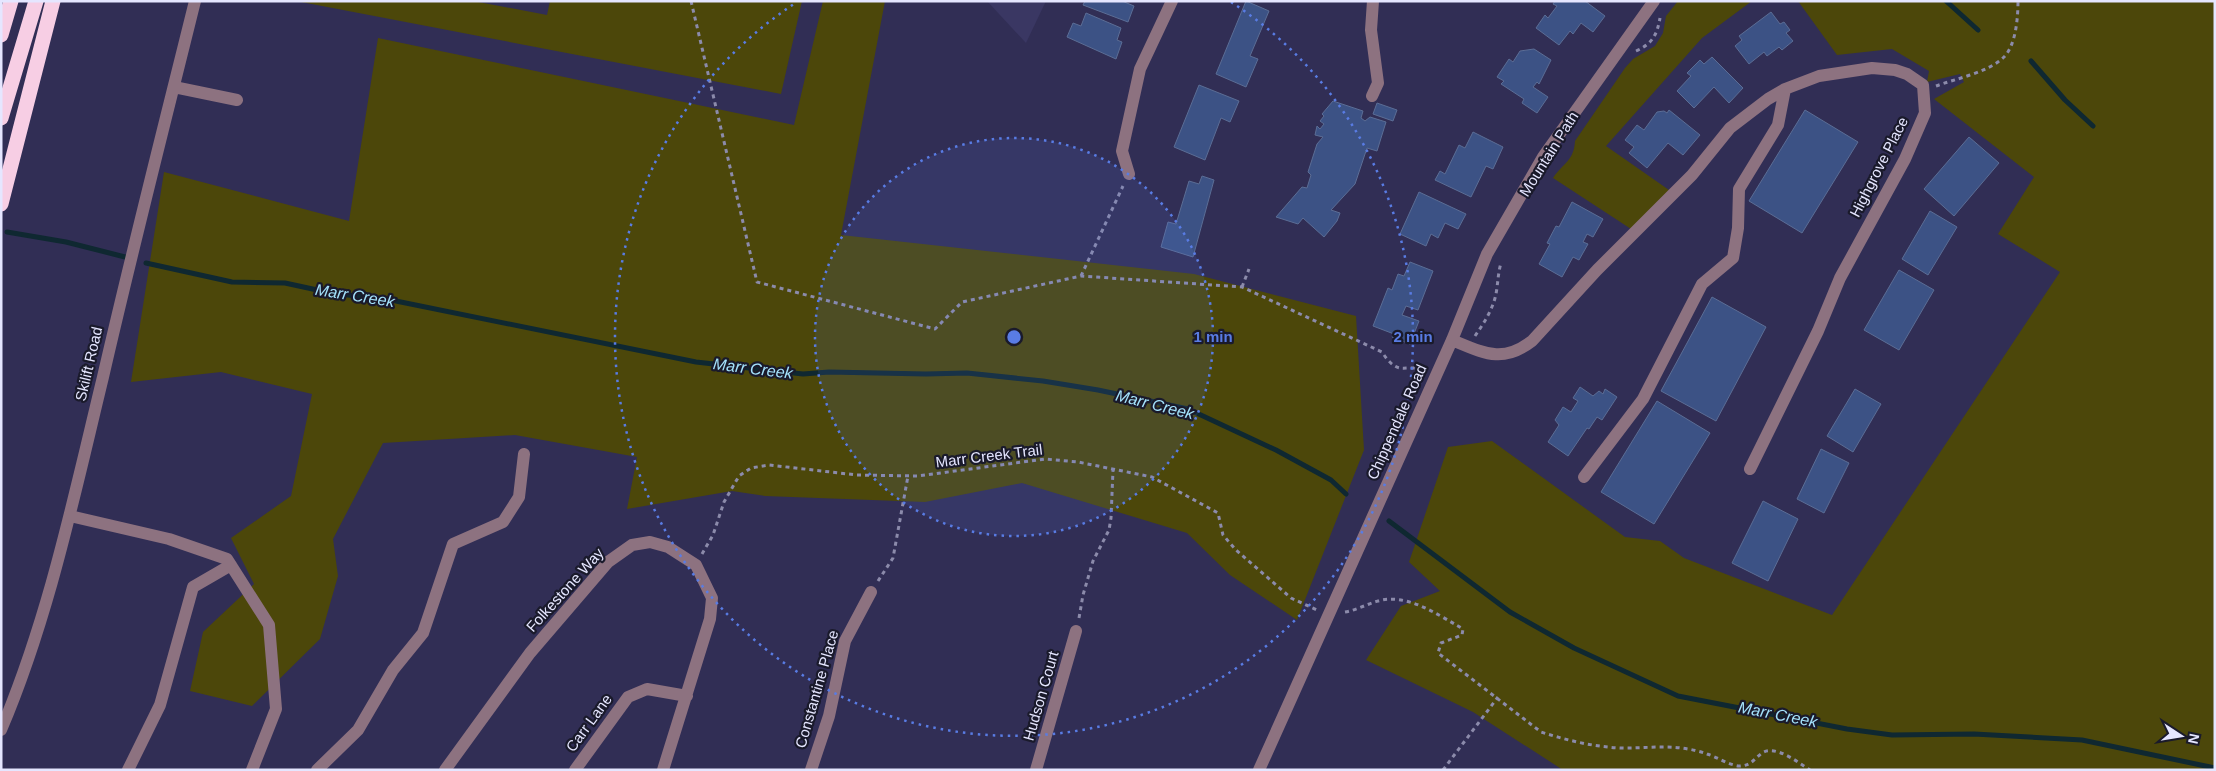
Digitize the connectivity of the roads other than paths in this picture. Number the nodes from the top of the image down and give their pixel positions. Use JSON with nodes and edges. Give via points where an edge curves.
{"nodes":[{"id":1,"x":11,"y":1,"type":"edge"},
{"id":2,"x":36,"y":1,"type":"edge"},
{"id":3,"x":53,"y":1,"type":"edge"},
{"id":4,"x":195,"y":1,"type":"edge"},
{"id":5,"x":1172,"y":1,"type":"edge"},
{"id":6,"x":1374,"y":1,"type":"edge"},
{"id":7,"x":1654,"y":1,"type":"edge"},
{"id":8,"x":1,"y":35,"type":"edge"},
{"id":9,"x":174,"y":87,"type":"junction"},
{"id":10,"x":1785,"y":89,"type":"junction"},
{"id":11,"x":1372,"y":96,"type":"dead end"},
{"id":12,"x":237,"y":100,"type":"dead end"},
{"id":13,"x":1,"y":118,"type":"edge"},
{"id":14,"x":1129,"y":174,"type":"road end"},
{"id":15,"x":1,"y":204,"type":"edge"},
{"id":16,"x":1452,"y":340,"type":"junction"},
{"id":17,"x":524,"y":454,"type":"dead end"},
{"id":18,"x":1750,"y":469,"type":"dead end"},
{"id":19,"x":1584,"y":476,"type":"dead end"},
{"id":20,"x":70,"y":516,"type":"junction"},
{"id":21,"x":231,"y":565,"type":"junction"},
{"id":22,"x":870,"y":592,"type":"road end"},
{"id":23,"x":1076,"y":631,"type":"road end"},
{"id":24,"x":688,"y":696,"type":"junction"},
{"id":25,"x":1,"y":730,"type":"edge"},
{"id":26,"x":128,"y":770,"type":"edge"},
{"id":27,"x":252,"y":770,"type":"edge"},
{"id":28,"x":317,"y":770,"type":"edge"},
{"id":29,"x":445,"y":770,"type":"edge"},
{"id":30,"x":575,"y":770,"type":"edge"},
{"id":31,"x":663,"y":770,"type":"edge"},
{"id":32,"x":811,"y":770,"type":"edge"},
{"id":33,"x":1036,"y":770,"type":"edge"},
{"id":34,"x":1259,"y":770,"type":"edge"}],
"edges":[{"from":1,"to":8,"type":"highway"},
{"from":2,"to":13,"type":"highway"},
{"from":3,"to":15,"type":"highway"},
{"from":4,"to":9,"type":"street","name":"Skilift Road"},
{"from":5,"to":14,"type":"street","via":[[1140,69],[1122,151]]},
{"from":6,"to":11,"type":"street","via":[[1371,30],[1378,83]]},
{"from":7,"to":16,"type":"street","name":"Chippendale Road","via":[[1543,156],[1487,254]]},
{"from":9,"to":12,"type":"street"},
{"from":9,"to":20,"type":"street","name":"Skilift Road"},
{"from":10,"to":16,"type":"street","via":[[1730,128],[1692,175],[1596,270],[1528,344],[1514,353],[1496,355]]},
{"from":10,"to":18,"type":"street","name":"Highgrove Place","via":[[1819,76],[1872,68],[1895,70],[1923,86],[1925,113],[1905,159],[1840,278],[1818,331]]},
{"from":10,"to":19,"type":"street","via":[[1778,124],[1739,189],[1733,258],[1702,284],[1643,399]]},
{"from":16,"to":34,"type":"street","name":"Chippendale Road"},
{"from":17,"to":28,"type":"street","via":[[519,497],[503,522],[453,544],[423,633],[392,670],[358,730]]},
{"from":20,"to":21,"type":"street","via":[[169,539],[228,559]]},
{"from":20,"to":25,"type":"street","name":"Skilift Road","via":[[36,635]]},
{"from":21,"to":26,"type":"street","via":[[193,587],[160,705]]},
{"from":21,"to":27,"type":"street","via":[[269,625],[276,709]]},
{"from":22,"to":32,"type":"street","name":"Constantine Place","via":[[845,641],[829,716]]},
{"from":23,"to":33,"type":"street","name":"Hudson Court"},
{"from":24,"to":29,"type":"street","name":"Folkestone Way","via":[[710,618],[712,598],[696,565],[668,547],[650,542],[632,545],[608,562],[530,653]]},
{"from":24,"to":30,"type":"street","name":"Carr Lane","via":[[647,689],[628,697]]},
{"from":24,"to":31,"type":"street"}]}
